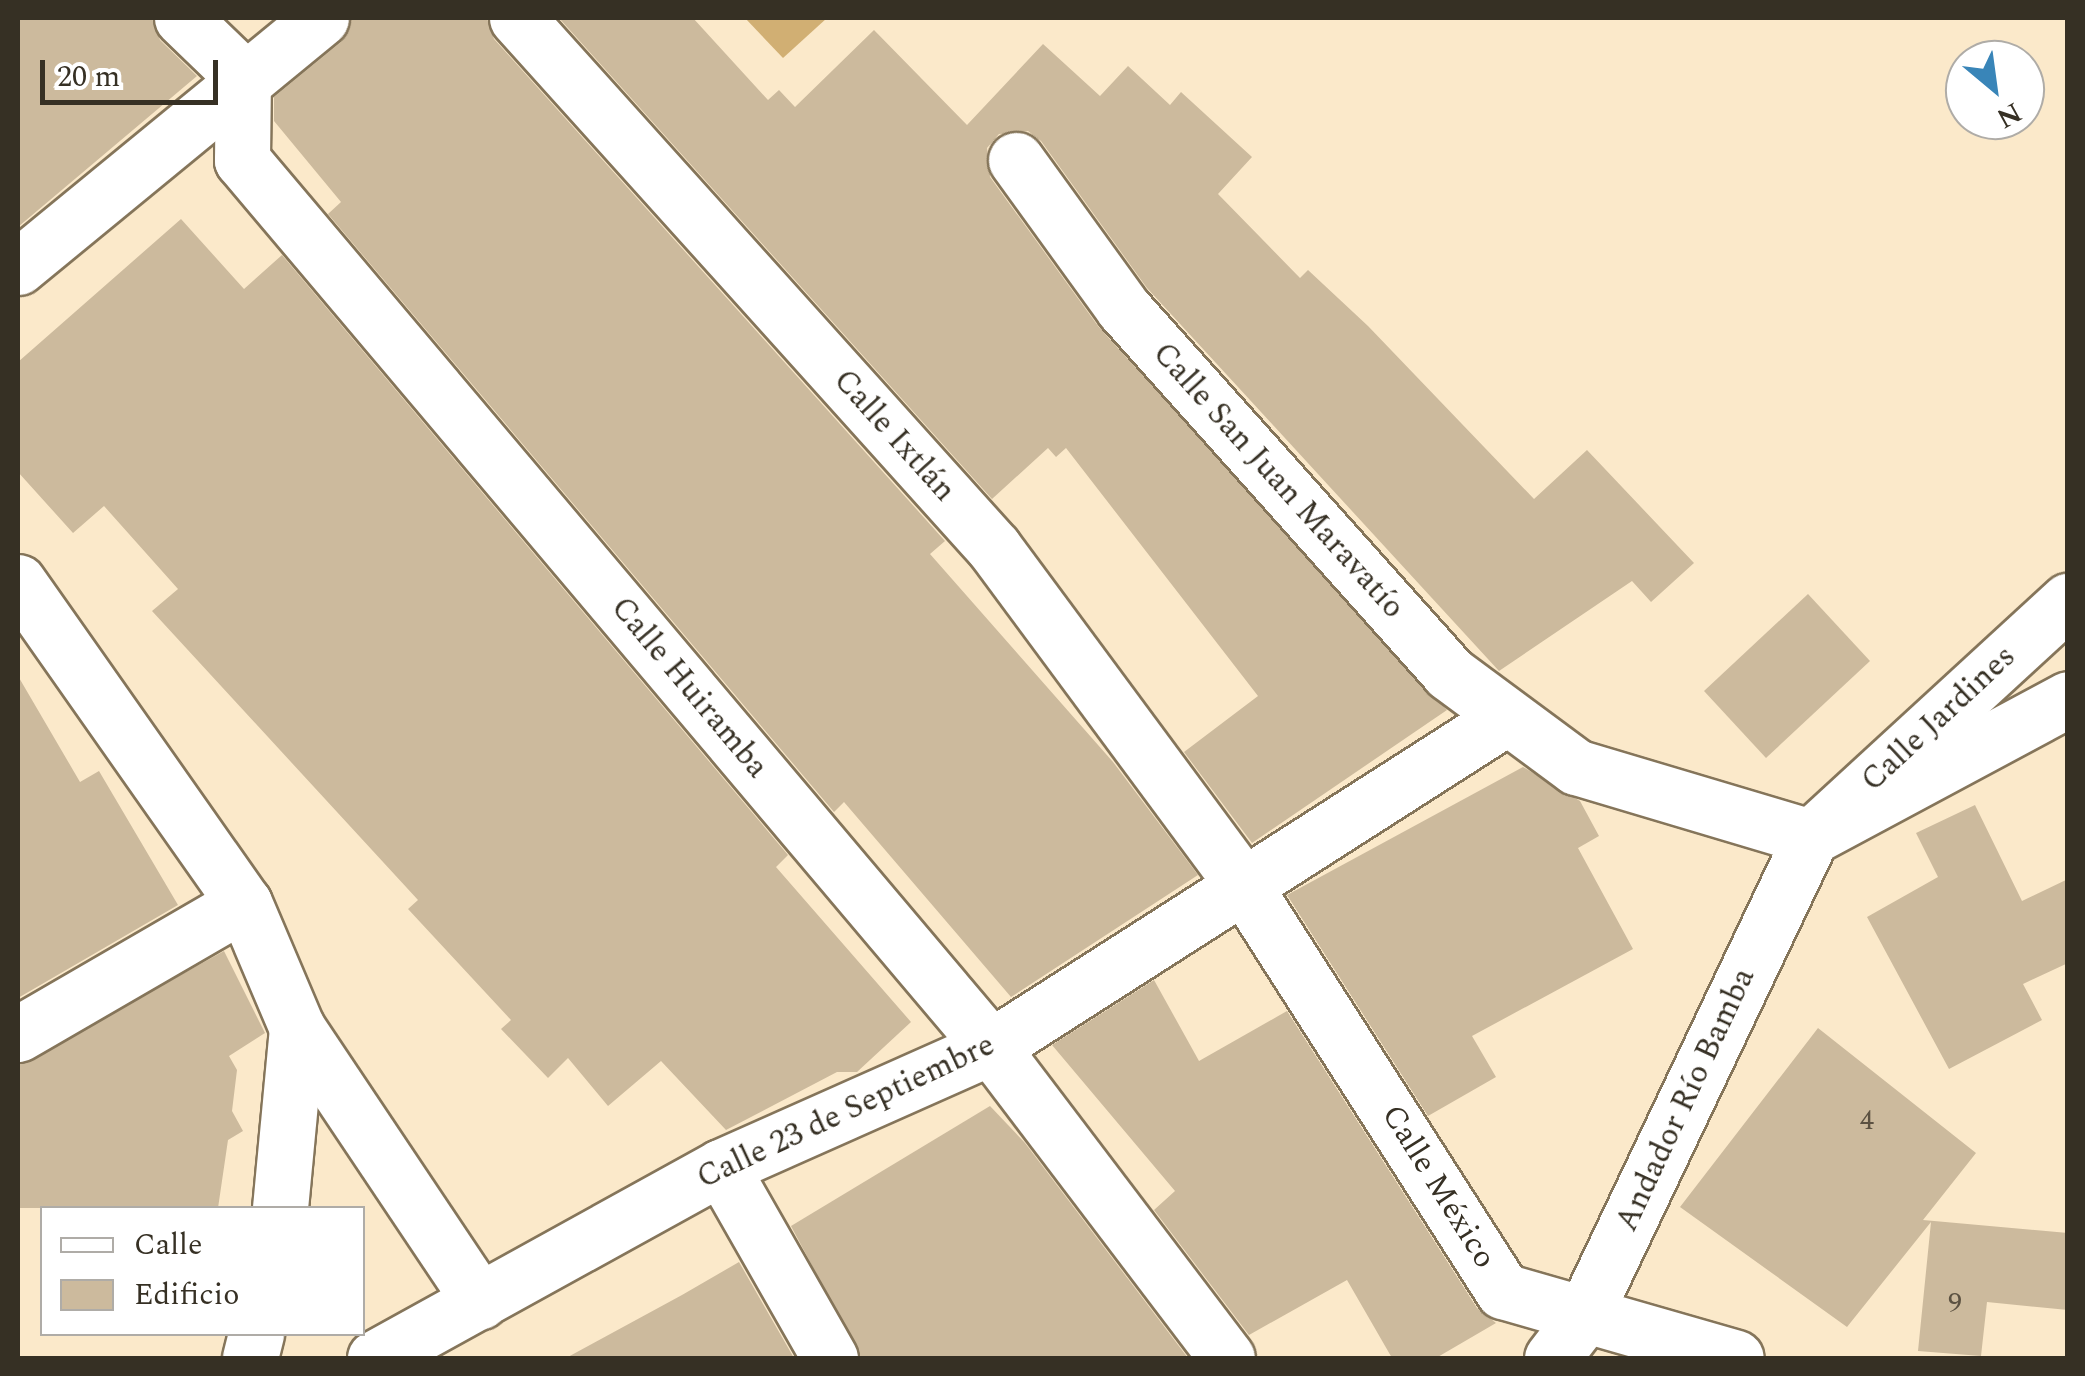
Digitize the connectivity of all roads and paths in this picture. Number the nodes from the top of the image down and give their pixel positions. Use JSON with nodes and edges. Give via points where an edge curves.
{"nodes":[{"id":1,"x":182,"y":18,"type":"edge"},
{"id":2,"x":321,"y":18,"type":"edge"},
{"id":3,"x":517,"y":18,"type":"edge"},
{"id":4,"x":243,"y":78,"type":"junction"},
{"id":5,"x":1016,"y":160,"type":"dead end"},
{"id":6,"x":18,"y":267,"type":"edge"},
{"id":7,"x":18,"y":582,"type":"edge"},
{"id":8,"x":2068,"y":601,"type":"edge"},
{"id":9,"x":2068,"y":699,"type":"edge"},
{"id":10,"x":1507,"y":717,"type":"junction"},
{"id":11,"x":1811,"y":837,"type":"junction"},
{"id":12,"x":1240,"y":880,"type":"junction"},
{"id":13,"x":244,"y":903,"type":"junction"},
{"id":14,"x":297,"y":1028,"type":"junction"},
{"id":15,"x":18,"y":1034,"type":"edge"},
{"id":16,"x":991,"y":1047,"type":"junction"},
{"id":17,"x":721,"y":1166,"type":"junction"},
{"id":18,"x":280,"y":1206,"type":"edge"},
{"id":19,"x":480,"y":1301,"type":"junction"},
{"id":20,"x":1567,"y":1339,"type":"edge"},
{"id":21,"x":376,"y":1358,"type":"edge"},
{"id":22,"x":830,"y":1358,"type":"edge"},
{"id":23,"x":1226,"y":1358,"type":"edge"},
{"id":24,"x":1736,"y":1358,"type":"edge"}],
"edges":[{"from":1,"to":4,"type":"street"},
{"from":2,"to":4,"type":"street"},
{"from":3,"to":12,"type":"street","name":"Calle Ixtlán","via":[[994,548]]},
{"from":4,"to":6,"type":"street"},
{"from":4,"to":16,"type":"street","name":"Calle Huiramba","via":[[242,160]]},
{"from":5,"to":10,"type":"street","name":"Calle San Juan Maravatío","via":[[1123,308],[1449,673]]},
{"from":7,"to":13,"type":"street"},
{"from":8,"to":11,"type":"street","name":"Calle Jardines"},
{"from":9,"to":11,"type":"street"},
{"from":10,"to":11,"type":"street","name":"Calle San Juan Maravatío","via":[[1576,767]]},
{"from":10,"to":12,"type":"street","name":"Calle 23 de Septiembre"},
{"from":11,"to":20,"type":"street","name":"Andador Río Bamba"},
{"from":12,"to":16,"type":"street","name":"Calle 23 de Septiembre"},
{"from":12,"to":20,"type":"street","name":"Calle México","via":[[1503,1292]]},
{"from":13,"to":14,"type":"street"},
{"from":13,"to":15,"type":"street"},
{"from":14,"to":18,"type":"street"},
{"from":14,"to":19,"type":"street"},
{"from":16,"to":17,"type":"street","name":"Calle 23 de Septiembre"},
{"from":16,"to":23,"type":"street","name":"Calle Huiramba"},
{"from":17,"to":19,"type":"street","name":"Calle 23 de Septiembre"},
{"from":17,"to":22,"type":"street"},
{"from":19,"to":21,"type":"street","name":"Calle 23 de Septiembre"},
{"from":20,"to":24,"type":"street","name":"Calle México"}]}
